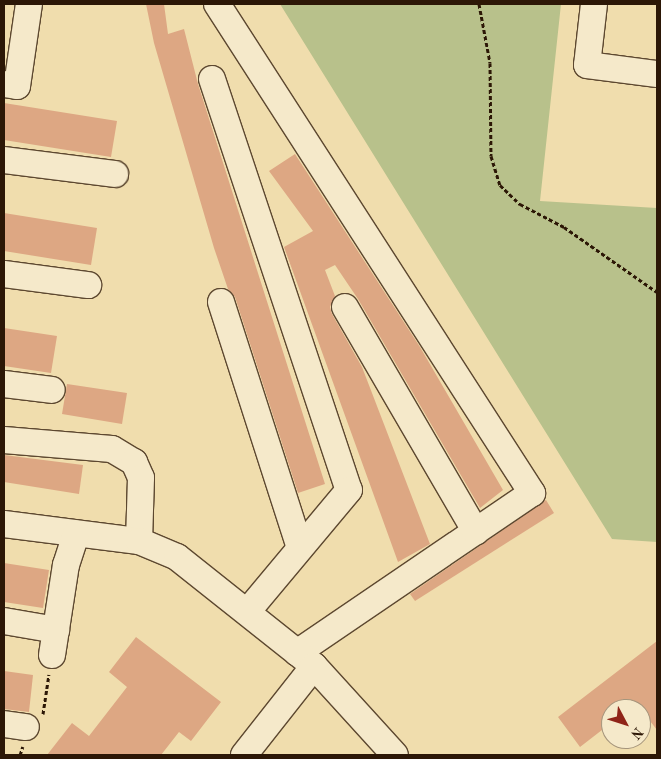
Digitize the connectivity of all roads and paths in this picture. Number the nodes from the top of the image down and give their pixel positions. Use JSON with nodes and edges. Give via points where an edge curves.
{"nodes":[{"id":1,"x":29,"y":4,"type":"edge"},
{"id":2,"x":217,"y":4,"type":"edge"},
{"id":3,"x":479,"y":4,"type":"edge"},
{"id":4,"x":594,"y":4,"type":"edge"},
{"id":5,"x":657,"y":74,"type":"edge"},
{"id":6,"x":212,"y":79,"type":"dead end"},
{"id":7,"x":4,"y":84,"type":"edge"},
{"id":8,"x":4,"y":160,"type":"edge"},
{"id":9,"x":114,"y":174,"type":"dead end"},
{"id":10,"x":4,"y":274,"type":"edge"},
{"id":11,"x":88,"y":285,"type":"dead end"},
{"id":12,"x":657,"y":292,"type":"edge"},
{"id":13,"x":222,"y":302,"type":"dead end"},
{"id":14,"x":345,"y":307,"type":"dead end"},
{"id":15,"x":4,"y":384,"type":"edge"},
{"id":16,"x":52,"y":390,"type":"dead end"},
{"id":17,"x":4,"y":440,"type":"edge"},
{"id":18,"x":4,"y":524,"type":"edge"},
{"id":19,"x":476,"y":532,"type":"junction"},
{"id":20,"x":76,"y":534,"type":"junction"},
{"id":21,"x":139,"y":540,"type":"junction"},
{"id":22,"x":300,"y":548,"type":"junction"},
{"id":23,"x":247,"y":612,"type":"junction"},
{"id":24,"x":4,"y":621,"type":"edge"},
{"id":25,"x":54,"y":643,"type":"junction"},
{"id":26,"x":306,"y":660,"type":"junction"},
{"id":27,"x":15,"y":725,"type":"edge"},
{"id":28,"x":20,"y":755,"type":"edge"},
{"id":29,"x":244,"y":755,"type":"edge"},
{"id":30,"x":395,"y":755,"type":"edge"}],
"edges":[{"from":1,"to":7,"type":"street","via":[[18,86]]},
{"from":2,"to":19,"type":"street","via":[[532,493]]},
{"from":3,"to":12,"type":"path","via":[[490,63],[491,156],[500,185],[520,204],[564,227]]},
{"from":4,"to":5,"type":"street","via":[[587,65]]},
{"from":6,"to":22,"type":"street","via":[[349,490]]},
{"from":8,"to":9,"type":"street"},
{"from":10,"to":11,"type":"street"},
{"from":13,"to":22,"type":"street"},
{"from":14,"to":19,"type":"street"},
{"from":15,"to":16,"type":"street"},
{"from":17,"to":21,"type":"street","via":[[112,449],[134,462],[141,478]]},
{"from":18,"to":20,"type":"street"},
{"from":19,"to":26,"type":"street"},
{"from":20,"to":21,"type":"street"},
{"from":20,"to":25,"type":"street","via":[[66,565]]},
{"from":21,"to":23,"type":"street","via":[[177,557]]},
{"from":22,"to":23,"type":"street"},
{"from":23,"to":26,"type":"street"},
{"from":24,"to":25,"type":"street"},
{"from":25,"to":27,"type":"path","via":[[44,714]]},
{"from":26,"to":29,"type":"street"},
{"from":26,"to":30,"type":"street"},
{"from":27,"to":28,"type":"path"}]}
